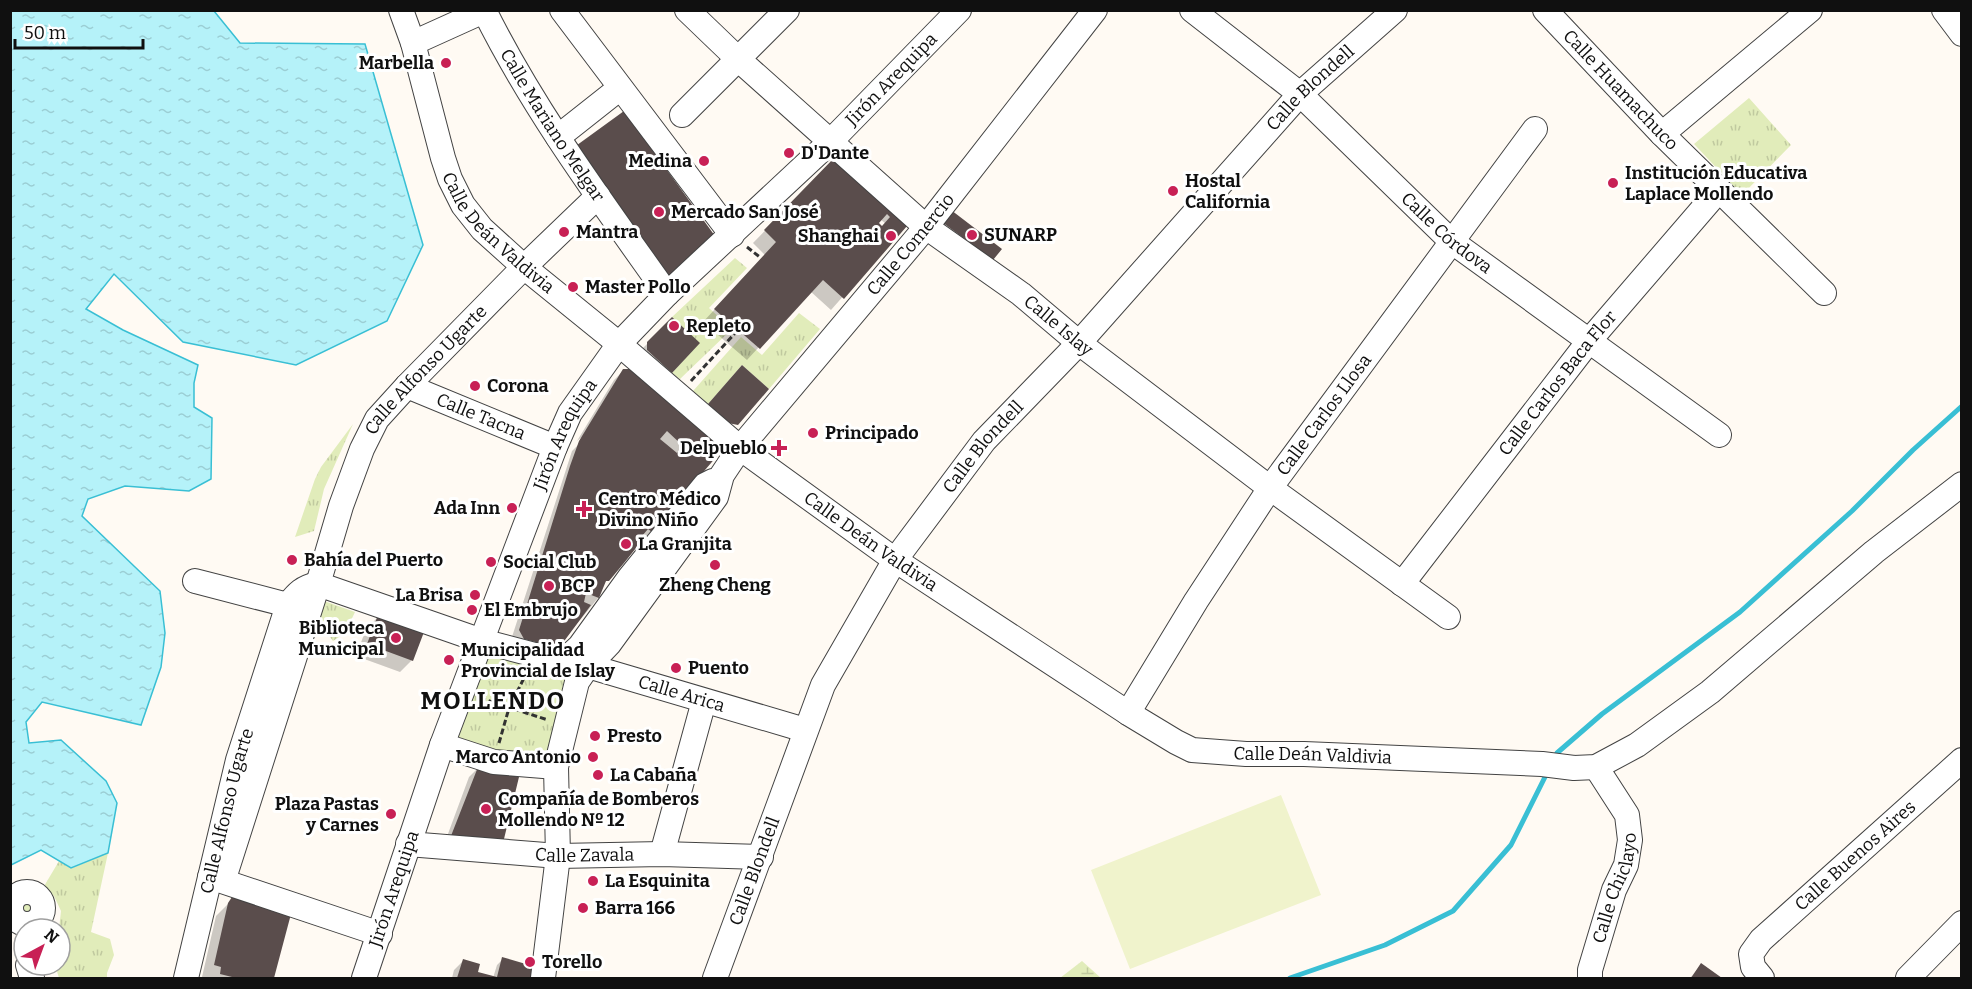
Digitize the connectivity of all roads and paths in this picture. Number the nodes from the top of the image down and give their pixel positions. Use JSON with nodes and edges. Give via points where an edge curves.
{"nodes":[{"id":1,"x":401,"y":10,"type":"edge"},
{"id":2,"x":562,"y":10,"type":"edge"},
{"id":3,"x":687,"y":10,"type":"edge"},
{"id":4,"x":787,"y":10,"type":"edge"},
{"id":5,"x":959,"y":10,"type":"edge"},
{"id":6,"x":1095,"y":10,"type":"edge"},
{"id":7,"x":1192,"y":10,"type":"edge"},
{"id":8,"x":1395,"y":10,"type":"edge"},
{"id":9,"x":1545,"y":10,"type":"edge"},
{"id":10,"x":1810,"y":10,"type":"edge"},
{"id":11,"x":1944,"y":10,"type":"edge"},
{"id":12,"x":484,"y":11,"type":"edge"},
{"id":13,"x":1962,"y":34,"type":"edge"},
{"id":14,"x":412,"y":43,"type":"junction"},
{"id":15,"x":738,"y":59,"type":"junction"},
{"id":16,"x":620,"y":88,"type":"junction"},
{"id":17,"x":1300,"y":94,"type":"junction"},
{"id":18,"x":682,"y":115,"type":"dead end"},
{"id":19,"x":1535,"y":129,"type":"dead end"},
{"id":20,"x":1662,"y":134,"type":"junction"},
{"id":21,"x":558,"y":137,"type":"junction"},
{"id":22,"x":830,"y":142,"type":"junction"},
{"id":23,"x":1719,"y":190,"type":"junction"},
{"id":24,"x":598,"y":196,"type":"junction"},
{"id":25,"x":926,"y":226,"type":"junction"},
{"id":26,"x":732,"y":235,"type":"junction"},
{"id":27,"x":1451,"y":240,"type":"junction"},
{"id":28,"x":524,"y":267,"type":"junction"},
{"id":29,"x":1824,"y":293,"type":"dead end"},
{"id":30,"x":667,"y":294,"type":"junction"},
{"id":31,"x":738,"y":330,"type":"dead end"},
{"id":32,"x":1589,"y":341,"type":"junction"},
{"id":33,"x":1079,"y":343,"type":"junction"},
{"id":34,"x":619,"y":344,"type":"junction"},
{"id":35,"x":407,"y":386,"type":"junction"},
{"id":36,"x":687,"y":386,"type":"dead end"},
{"id":37,"x":1719,"y":435,"type":"dead end"},
{"id":38,"x":555,"y":447,"type":"junction"},
{"id":39,"x":741,"y":448,"type":"junction"},
{"id":40,"x":1962,"y":484,"type":"edge"},
{"id":41,"x":1270,"y":488,"type":"junction"},
{"id":42,"x":895,"y":560,"type":"junction"},
{"id":43,"x":195,"y":581,"type":"dead end"},
{"id":44,"x":318,"y":584,"type":"junction"},
{"id":45,"x":1402,"y":584,"type":"junction"},
{"id":46,"x":288,"y":605,"type":"junction"},
{"id":47,"x":1448,"y":617,"type":"dead end"},
{"id":48,"x":482,"y":641,"type":"junction"},
{"id":49,"x":535,"y":655,"type":"junction"},
{"id":50,"x":577,"y":662,"type":"junction"},
{"id":51,"x":462,"y":691,"type":"junction"},
{"id":52,"x":704,"y":701,"type":"junction"},
{"id":53,"x":509,"y":708,"type":"junction"},
{"id":54,"x":1128,"y":713,"type":"junction"},
{"id":55,"x":566,"y":725,"type":"junction"},
{"id":56,"x":806,"y":730,"type":"junction"},
{"id":57,"x":442,"y":745,"type":"junction"},
{"id":58,"x":1962,"y":760,"type":"edge"},
{"id":59,"x":494,"y":762,"type":"junction"},
{"id":60,"x":556,"y":766,"type":"junction"},
{"id":61,"x":1585,"y":768,"type":"junction"},
{"id":62,"x":408,"y":844,"type":"junction"},
{"id":63,"x":662,"y":854,"type":"junction"},
{"id":64,"x":558,"y":856,"type":"junction"},
{"id":65,"x":760,"y":856,"type":"junction"},
{"id":66,"x":216,"y":879,"type":"junction"},
{"id":67,"x":214,"y":904,"type":"junction"},
{"id":68,"x":1962,"y":923,"type":"edge"},
{"id":69,"x":198,"y":924,"type":"junction"},
{"id":70,"x":380,"y":934,"type":"junction"},
{"id":71,"x":186,"y":978,"type":"edge"},
{"id":72,"x":200,"y":978,"type":"edge"},
{"id":73,"x":364,"y":978,"type":"edge"},
{"id":74,"x":543,"y":978,"type":"edge"},
{"id":75,"x":715,"y":978,"type":"edge"},
{"id":76,"x":1590,"y":978,"type":"edge"},
{"id":77,"x":1762,"y":978,"type":"edge"},
{"id":78,"x":1908,"y":978,"type":"edge"}],
"edges":[{"from":1,"to":14,"type":"street","name":"Calle Deán Valdivia"},
{"from":2,"to":16,"type":"street"},
{"from":3,"to":15,"type":"street","name":"Calle Islay"},
{"from":4,"to":15,"type":"street"},
{"from":5,"to":22,"type":"street","name":"Jirón Arequipa"},
{"from":6,"to":25,"type":"street","name":"Calle Comercio"},
{"from":7,"to":17,"type":"street","name":"Calle Córdova"},
{"from":8,"to":17,"type":"street","name":"Calle Blondell"},
{"from":9,"to":20,"type":"street","name":"Calle Huamachuco"},
{"from":10,"to":20,"type":"street"},
{"from":11,"to":13,"type":"street"},
{"from":12,"to":14,"type":"street"},
{"from":12,"to":21,"type":"street","name":"Calle Mariano Melgar","via":[[516,73]]},
{"from":14,"to":28,"type":"street","name":"Calle Deán Valdivia","via":[[442,159],[463,205],[482,229]]},
{"from":15,"to":18,"type":"street"},
{"from":15,"to":22,"type":"street","name":"Calle Islay"},
{"from":16,"to":21,"type":"street"},
{"from":16,"to":26,"type":"street"},
{"from":17,"to":27,"type":"street","name":"Calle Córdova"},
{"from":17,"to":33,"type":"street","name":"Calle Blondell"},
{"from":19,"to":27,"type":"street","name":"Calle Carlos Llosa"},
{"from":20,"to":23,"type":"street","name":"Calle Huamachuco"},
{"from":21,"to":24,"type":"street","name":"Calle Mariano Melgar"},
{"from":22,"to":25,"type":"street","name":"Calle Islay"},
{"from":22,"to":26,"type":"street","name":"Jirón Arequipa"},
{"from":23,"to":29,"type":"street","name":"Calle Huamachuco"},
{"from":23,"to":32,"type":"street","name":"Calle Carlos Baca Flor"},
{"from":24,"to":28,"type":"street","name":"Calle Alfonso Ugarte"},
{"from":24,"to":30,"type":"street","name":"Calle Mariano Melgar"},
{"from":25,"to":33,"type":"street","name":"Calle Islay","via":[[1021,294]]},
{"from":25,"to":39,"type":"street","name":"Calle Comercio"},
{"from":26,"to":30,"type":"street","name":"Jirón Arequipa"},
{"from":27,"to":32,"type":"street","name":"Calle Córdova"},
{"from":27,"to":41,"type":"street","name":"Calle Carlos Llosa"},
{"from":28,"to":34,"type":"street","name":"Calle Deán Valdivia"},
{"from":28,"to":35,"type":"street","name":"Calle Alfonso Ugarte"},
{"from":30,"to":34,"type":"street","name":"Jirón Arequipa"},
{"from":31,"to":36,"type":"path"},
{"from":32,"to":37,"type":"street","name":"Calle Córdova"},
{"from":32,"to":45,"type":"street","name":"Calle Carlos Baca Flor"},
{"from":33,"to":41,"type":"street","name":"Calle Islay"},
{"from":33,"to":42,"type":"street","name":"Calle Blondell","via":[[984,441]]},
{"from":34,"to":38,"type":"street","name":"Jirón Arequipa","via":[[570,413]]},
{"from":34,"to":39,"type":"street","name":"Calle Deán Valdivia"},
{"from":35,"to":38,"type":"street","name":"Calle Tacna"},
{"from":35,"to":44,"type":"street","name":"Calle Alfonso Ugarte","via":[[377,419],[362,448]]},
{"from":38,"to":48,"type":"street","name":"Jirón Arequipa"},
{"from":39,"to":42,"type":"street","name":"Calle Deán Valdivia"},
{"from":39,"to":50,"type":"street","name":"Calle Comercio","via":[[722,475],[716,497],[609,644]]},
{"from":40,"to":61,"type":"street","via":[[1874,552],[1710,692],[1637,746]]},
{"from":41,"to":45,"type":"street","name":"Calle Islay"},
{"from":41,"to":54,"type":"street","name":"Calle Carlos Llosa"},
{"from":42,"to":54,"type":"street","name":"Calle Deán Valdivia"},
{"from":42,"to":56,"type":"street","name":"Calle Blondell","via":[[823,685]]},
{"from":43,"to":46,"type":"street"},
{"from":44,"to":46,"type":"street","via":[[298,592]]},
{"from":44,"to":48,"type":"street","name":"Calle Arica"},
{"from":44,"to":66,"type":"street","name":"Calle Alfonso Ugarte"},
{"from":45,"to":47,"type":"street","name":"Calle Islay"},
{"from":46,"to":66,"type":"street","name":"Calle Alfonso Ugarte","via":[[238,760]]},
{"from":48,"to":49,"type":"street","name":"Calle Arica"},
{"from":48,"to":51,"type":"street","name":"Jirón Arequipa"},
{"from":49,"to":50,"type":"street","name":"Calle Arica"},
{"from":49,"to":53,"type":"path"},
{"from":50,"to":52,"type":"street","name":"Calle Arica"},
{"from":50,"to":55,"type":"street","name":"Calle Comercio","via":[[577,682]]},
{"from":51,"to":53,"type":"path"},
{"from":51,"to":57,"type":"street","name":"Jirón Arequipa"},
{"from":52,"to":56,"type":"street","name":"Calle Arica"},
{"from":52,"to":63,"type":"street"},
{"from":53,"to":55,"type":"path"},
{"from":53,"to":59,"type":"path"},
{"from":54,"to":61,"type":"street","name":"Calle Deán Valdivia","via":[[1192,750],[1209,753]]},
{"from":55,"to":60,"type":"street","name":"Calle Comercio"},
{"from":56,"to":65,"type":"street","name":"Calle Blondell"},
{"from":57,"to":59,"type":"street"},
{"from":57,"to":62,"type":"street","name":"Jirón Arequipa"},
{"from":58,"to":77,"type":"street","name":"Calle Buenos Aires","via":[[1761,940],[1751,954],[1753,968]]},
{"from":59,"to":60,"type":"street"},
{"from":60,"to":64,"type":"street","name":"Calle Comercio"},
{"from":61,"to":76,"type":"street","name":"Calle Chiclayo","via":[[1627,815],[1630,840],[1626,865],[1614,890]]},
{"from":62,"to":64,"type":"street","name":"Calle Zavala"},
{"from":62,"to":70,"type":"street","name":"Jirón Arequipa"},
{"from":63,"to":64,"type":"street","name":"Calle Zavala"},
{"from":63,"to":65,"type":"street","name":"Calle Zavala"},
{"from":64,"to":74,"type":"street","name":"Calle Comercio"},
{"from":65,"to":75,"type":"street","name":"Calle Blondell"},
{"from":66,"to":67,"type":"street","name":"Calle Alfonso Ugarte"},
{"from":66,"to":69,"type":"street","name":"Calle Alfonso Ugarte"},
{"from":66,"to":70,"type":"street"},
{"from":67,"to":69,"type":"street","name":"Calle Alfonso Ugarte"},
{"from":67,"to":72,"type":"street","name":"Calle Alfonso Ugarte"},
{"from":68,"to":78,"type":"street"},
{"from":69,"to":71,"type":"street"},
{"from":70,"to":73,"type":"street","name":"Jirón Arequipa"}]}
